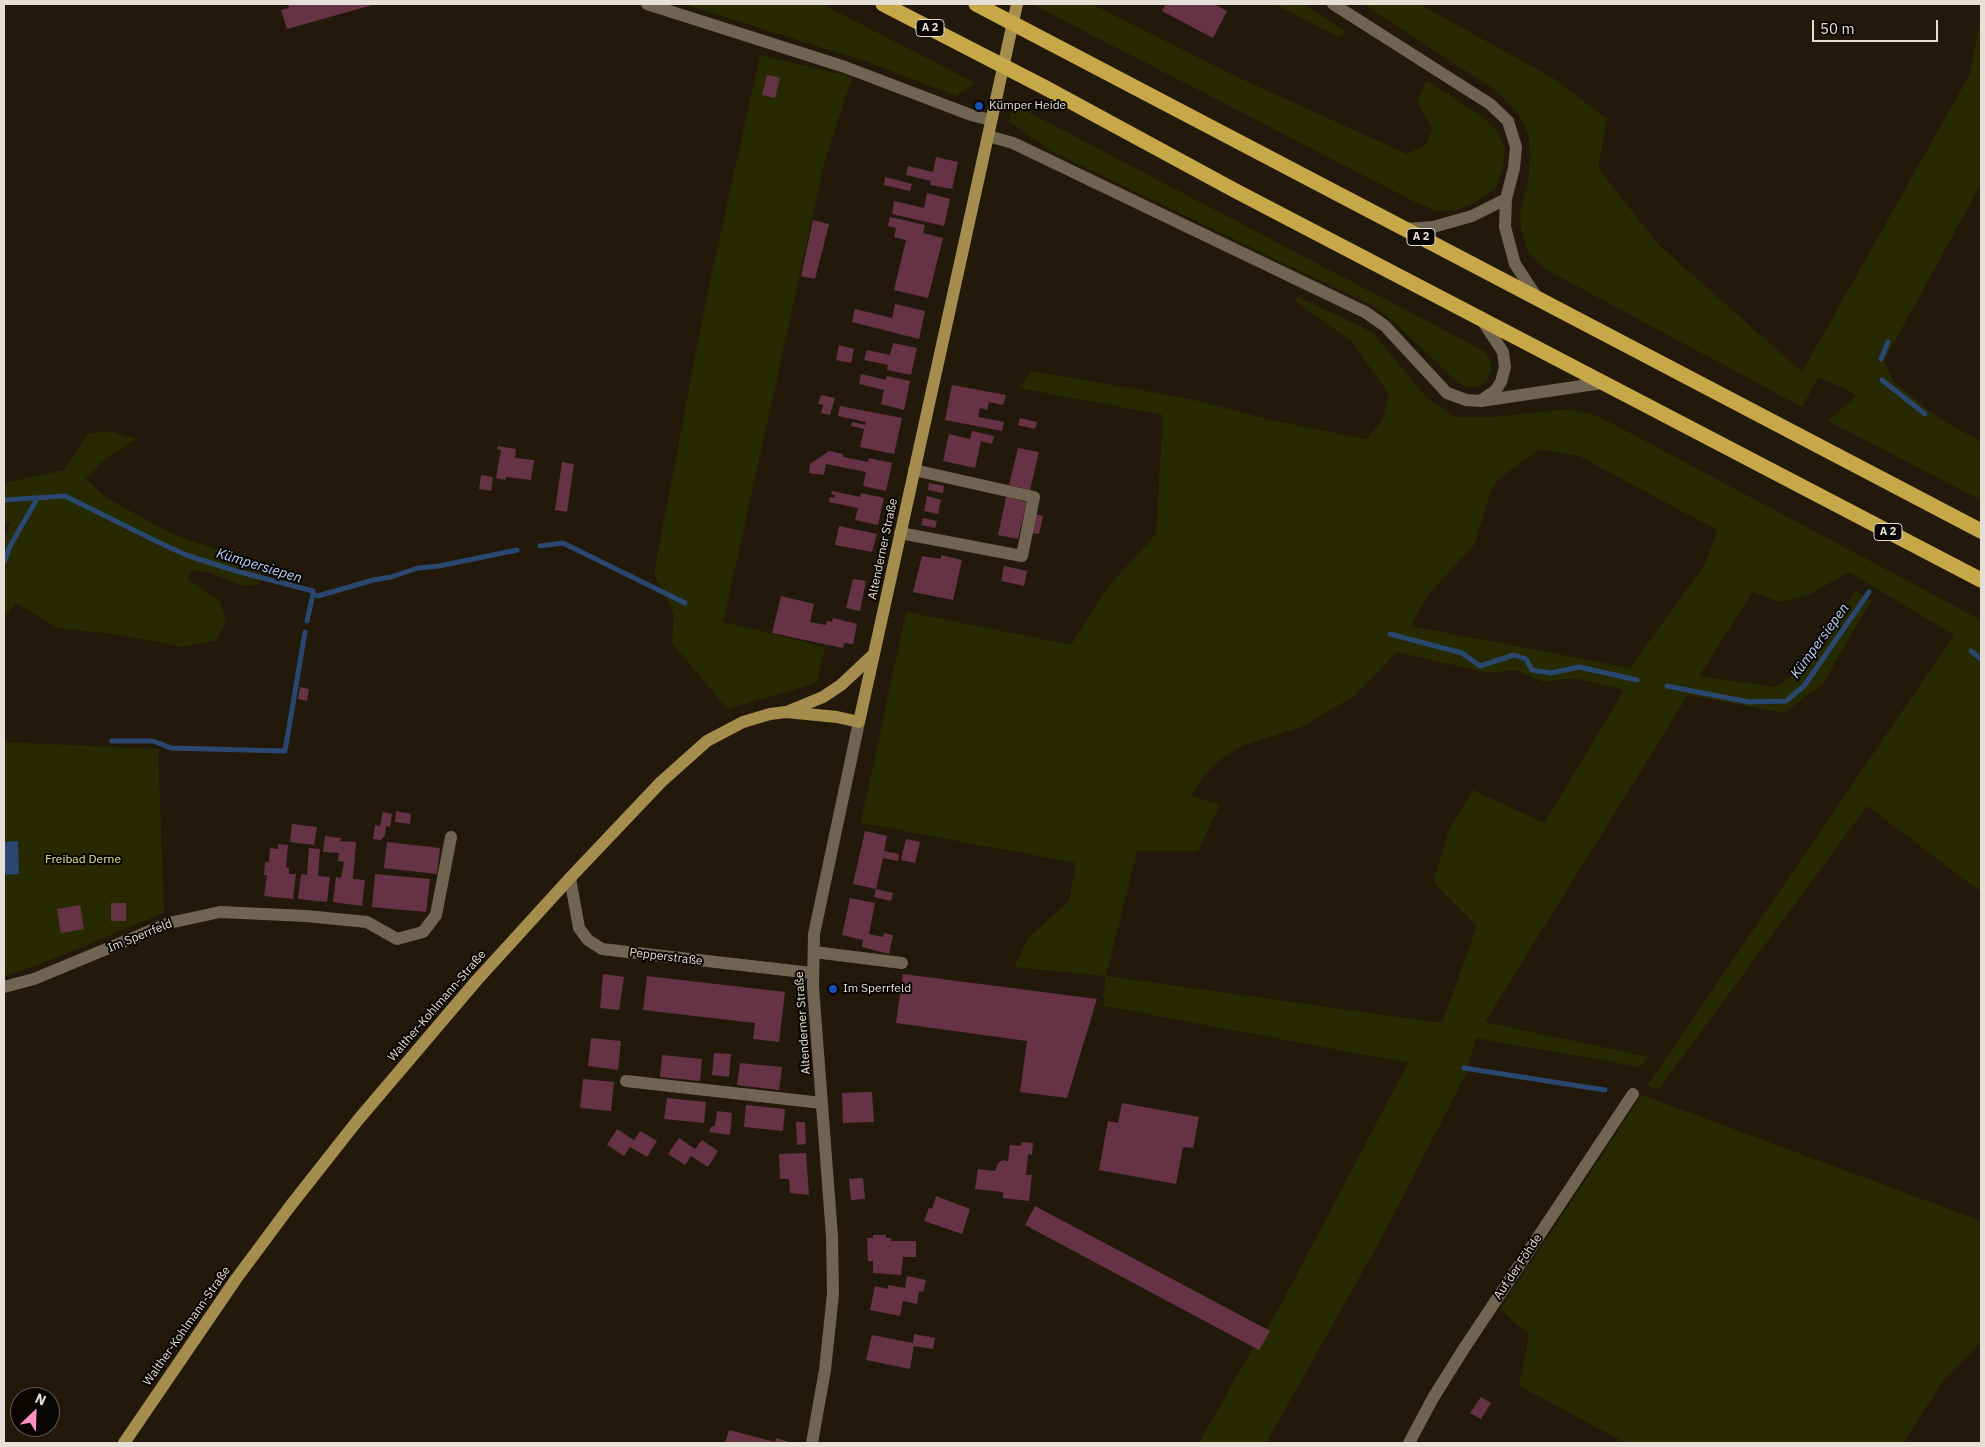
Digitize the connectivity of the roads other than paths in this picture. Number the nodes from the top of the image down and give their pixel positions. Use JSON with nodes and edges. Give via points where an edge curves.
{"nodes":[{"id":1,"x":647,"y":4,"type":"edge"},
{"id":2,"x":884,"y":4,"type":"edge"},
{"id":3,"x":1017,"y":4,"type":"edge"},
{"id":4,"x":1333,"y":4,"type":"edge"},
{"id":5,"x":980,"y":6,"type":"edge"},
{"id":6,"x":991,"y":120,"type":"junction"},
{"id":7,"x":988,"y":136,"type":"junction"},
{"id":8,"x":1506,"y":199,"type":"junction"},
{"id":9,"x":1405,"y":229,"type":"junction"},
{"id":10,"x":1536,"y":296,"type":"junction"},
{"id":11,"x":1480,"y":317,"type":"junction"},
{"id":12,"x":1602,"y":383,"type":"junction"},
{"id":13,"x":1481,"y":401,"type":"junction"},
{"id":14,"x":914,"y":470,"type":"junction"},
{"id":15,"x":1981,"y":531,"type":"edge"},
{"id":16,"x":900,"y":533,"type":"junction"},
{"id":17,"x":1981,"y":580,"type":"edge"},
{"id":18,"x":873,"y":655,"type":"junction"},
{"id":19,"x":786,"y":712,"type":"junction"},
{"id":20,"x":860,"y":722,"type":"junction"},
{"id":21,"x":451,"y":837,"type":"dead end"},
{"id":22,"x":570,"y":878,"type":"junction"},
{"id":23,"x":814,"y":952,"type":"junction"},
{"id":24,"x":902,"y":963,"type":"dead end"},
{"id":25,"x":812,"y":973,"type":"junction"},
{"id":26,"x":4,"y":987,"type":"edge"},
{"id":27,"x":626,"y":1081,"type":"dead end"},
{"id":28,"x":1633,"y":1094,"type":"dead end"},
{"id":29,"x":822,"y":1103,"type":"junction"},
{"id":30,"x":124,"y":1443,"type":"edge"},
{"id":31,"x":812,"y":1443,"type":"edge"},
{"id":32,"x":1410,"y":1443,"type":"edge"}],
"edges":[{"from":1,"to":6,"type":"street","via":[[845,67]]},
{"from":2,"to":11,"type":"highway","number":"A 2"},
{"from":3,"to":6,"type":"main road","name":"Altenderner Straße"},
{"from":4,"to":8,"type":"street","via":[[1490,104],[1508,121],[1516,147]]},
{"from":5,"to":9,"type":"highway","number":"A 2"},
{"from":6,"to":7,"type":"main road","name":"Altenderner Straße"},
{"from":7,"to":13,"type":"street","via":[[1013,143],[1064,166],[1365,312],[1385,326],[1447,393]]},
{"from":7,"to":14,"type":"main road","name":"Altenderner Straße"},
{"from":8,"to":9,"type":"street","via":[[1472,216],[1433,227]]},
{"from":8,"to":10,"type":"street","via":[[1505,227],[1515,264]]},
{"from":9,"to":10,"type":"highway","number":"A 2"},
{"from":10,"to":15,"type":"highway","number":"A 2"},
{"from":11,"to":12,"type":"highway","number":"A 2"},
{"from":11,"to":13,"type":"street","via":[[1503,352],[1504,367],[1495,391]]},
{"from":12,"to":13,"type":"street"},
{"from":12,"to":17,"type":"highway","number":"A 2"},
{"from":14,"to":16,"type":"main road","name":"Altenderner Straße"},
{"from":14,"to":16,"type":"street","via":[[1034,497],[1022,556]]},
{"from":16,"to":18,"type":"main road","name":"Altenderner Straße"},
{"from":18,"to":19,"type":"main road","via":[[823,697]]},
{"from":18,"to":20,"type":"main road","name":"Altenderner Straße"},
{"from":19,"to":20,"type":"main road","name":"Walther-Kohlmann-Straße"},
{"from":19,"to":22,"type":"main road","name":"Walther-Kohlmann-Straße","via":[[743,722],[707,741],[661,782]]},
{"from":20,"to":23,"type":"street","name":"Altenderner Straße","via":[[817,917]]},
{"from":21,"to":26,"type":"street","name":"Im Sperrfeld","via":[[436,915],[423,932],[397,939],[367,922],[220,912],[169,923],[34,979]]},
{"from":22,"to":25,"type":"street","name":"Pepperstraße","via":[[579,928],[588,940],[602,949]]},
{"from":22,"to":30,"type":"main road","name":"Walther-Kohlmann-Straße","via":[[470,988],[358,1120],[236,1278]]},
{"from":23,"to":24,"type":"street"},
{"from":23,"to":25,"type":"street","name":"Altenderner Straße"},
{"from":25,"to":29,"type":"street","name":"Altenderner Straße"},
{"from":27,"to":29,"type":"street"},
{"from":28,"to":32,"type":"street","name":"Auf der Föhde","via":[[1463,1350]]},
{"from":29,"to":31,"type":"street","name":"Altenderner Straße","via":[[833,1294],[825,1370]]}]}
